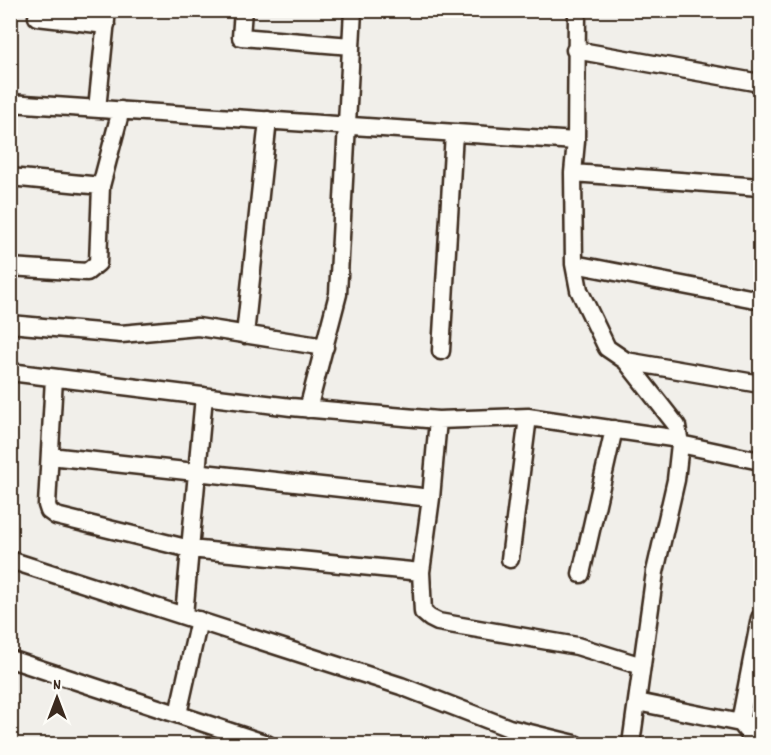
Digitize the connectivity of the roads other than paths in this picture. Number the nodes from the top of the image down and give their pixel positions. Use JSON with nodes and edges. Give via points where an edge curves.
{"nodes":[{"id":1,"x":243,"y":10,"type":"edge"},
{"id":2,"x":353,"y":10,"type":"edge"},
{"id":3,"x":577,"y":10,"type":"edge"},
{"id":4,"x":37,"y":17,"type":"dead end"},
{"id":5,"x":107,"y":18,"type":"edge"},
{"id":6,"x":351,"y":46,"type":"junction"},
{"id":7,"x":575,"y":50,"type":"junction"},
{"id":8,"x":760,"y":83,"type":"edge"},
{"id":9,"x":10,"y":103,"type":"edge"},
{"id":10,"x":97,"y":109,"type":"junction"},
{"id":11,"x":121,"y":110,"type":"junction"},
{"id":12,"x":268,"y":120,"type":"junction"},
{"id":13,"x":346,"y":125,"type":"junction"},
{"id":14,"x":454,"y":133,"type":"junction"},
{"id":15,"x":576,"y":141,"type":"junction"},
{"id":16,"x":573,"y":173,"type":"junction"},
{"id":17,"x":10,"y":177,"type":"edge"},
{"id":18,"x":101,"y":186,"type":"junction"},
{"id":19,"x":760,"y":187,"type":"edge"},
{"id":20,"x":574,"y":264,"type":"junction"},
{"id":21,"x":10,"y":267,"type":"edge"},
{"id":22,"x":760,"y":300,"type":"edge"},
{"id":23,"x":10,"y":324,"type":"edge"},
{"id":24,"x":245,"y":335,"type":"junction"},
{"id":25,"x":325,"y":347,"type":"junction"},
{"id":26,"x":441,"y":351,"type":"dead end"},
{"id":27,"x":626,"y":361,"type":"junction"},
{"id":28,"x":10,"y":372,"type":"edge"},
{"id":29,"x":54,"y":378,"type":"junction"},
{"id":30,"x":760,"y":384,"type":"edge"},
{"id":31,"x":204,"y":396,"type":"junction"},
{"id":32,"x":308,"y":409,"type":"junction"},
{"id":33,"x":528,"y":417,"type":"junction"},
{"id":34,"x":438,"y":420,"type":"junction"},
{"id":35,"x":614,"y":429,"type":"junction"},
{"id":36,"x":679,"y":442,"type":"junction"},
{"id":37,"x":50,"y":456,"type":"junction"},
{"id":38,"x":760,"y":461,"type":"edge"},
{"id":39,"x":197,"y":472,"type":"junction"},
{"id":40,"x":431,"y":498,"type":"junction"},
{"id":41,"x":190,"y":549,"type":"junction"},
{"id":42,"x":510,"y":559,"type":"dead end"},
{"id":43,"x":10,"y":560,"type":"edge"},
{"id":44,"x":421,"y":572,"type":"junction"},
{"id":45,"x":581,"y":574,"type":"dead end"},
{"id":46,"x":191,"y":618,"type":"junction"},
{"id":47,"x":760,"y":618,"type":"edge"},
{"id":48,"x":758,"y":640,"type":"edge"},
{"id":49,"x":10,"y":659,"type":"edge"},
{"id":50,"x":642,"y":666,"type":"junction"},
{"id":51,"x":637,"y":702,"type":"junction"},
{"id":52,"x":178,"y":714,"type":"junction"},
{"id":53,"x":740,"y":722,"type":"junction"},
{"id":54,"x":760,"y":727,"type":"edge"},
{"id":55,"x":267,"y":744,"type":"edge"},
{"id":56,"x":575,"y":744,"type":"edge"},
{"id":57,"x":631,"y":744,"type":"edge"},
{"id":58,"x":757,"y":744,"type":"edge"}],
"edges":[{"from":1,"to":6,"type":"street","via":[[241,37]]},
{"from":2,"to":6,"type":"street"},
{"from":3,"to":7,"type":"street"},
{"from":4,"to":5,"type":"street"},
{"from":5,"to":10,"type":"street"},
{"from":6,"to":13,"type":"street"},
{"from":7,"to":8,"type":"street"},
{"from":7,"to":15,"type":"street"},
{"from":9,"to":10,"type":"street"},
{"from":10,"to":11,"type":"street"},
{"from":11,"to":12,"type":"street"},
{"from":11,"to":18,"type":"street"},
{"from":12,"to":13,"type":"street"},
{"from":12,"to":24,"type":"street"},
{"from":13,"to":14,"type":"street"},
{"from":13,"to":25,"type":"street","via":[[338,294]]},
{"from":14,"to":15,"type":"street"},
{"from":14,"to":26,"type":"street"},
{"from":15,"to":16,"type":"street"},
{"from":16,"to":19,"type":"street"},
{"from":16,"to":20,"type":"street"},
{"from":17,"to":18,"type":"street"},
{"from":18,"to":21,"type":"street","via":[[100,257],[94,268],[87,272]]},
{"from":20,"to":22,"type":"street"},
{"from":20,"to":27,"type":"street","via":[[579,290],[607,348]]},
{"from":23,"to":24,"type":"street","via":[[121,334],[198,327]]},
{"from":24,"to":25,"type":"street"},
{"from":25,"to":32,"type":"street"},
{"from":27,"to":30,"type":"street"},
{"from":27,"to":36,"type":"street","via":[[677,426]]},
{"from":28,"to":29,"type":"street"},
{"from":29,"to":31,"type":"street"},
{"from":29,"to":37,"type":"street"},
{"from":31,"to":32,"type":"street"},
{"from":31,"to":39,"type":"street"},
{"from":32,"to":34,"type":"street"},
{"from":33,"to":34,"type":"street"},
{"from":33,"to":35,"type":"street"},
{"from":33,"to":42,"type":"street"},
{"from":34,"to":40,"type":"street"},
{"from":35,"to":36,"type":"street"},
{"from":35,"to":45,"type":"street"},
{"from":36,"to":38,"type":"street"},
{"from":36,"to":50,"type":"street","via":[[676,480],[655,572]]},
{"from":37,"to":39,"type":"street"},
{"from":37,"to":41,"type":"street","via":[[47,505],[56,516]]},
{"from":39,"to":40,"type":"street"},
{"from":39,"to":41,"type":"street"},
{"from":40,"to":44,"type":"street"},
{"from":41,"to":44,"type":"street"},
{"from":41,"to":46,"type":"street"},
{"from":43,"to":46,"type":"street"},
{"from":44,"to":50,"type":"street","via":[[423,612],[438,622],[577,646]]},
{"from":46,"to":52,"type":"street"},
{"from":46,"to":56,"type":"street","via":[[401,686],[509,728]]},
{"from":47,"to":48,"type":"street"},
{"from":48,"to":53,"type":"street"},
{"from":49,"to":52,"type":"street"},
{"from":50,"to":51,"type":"street"},
{"from":51,"to":53,"type":"street"},
{"from":51,"to":57,"type":"street"},
{"from":52,"to":55,"type":"street"},
{"from":53,"to":54,"type":"street"},
{"from":53,"to":58,"type":"street"}]}
